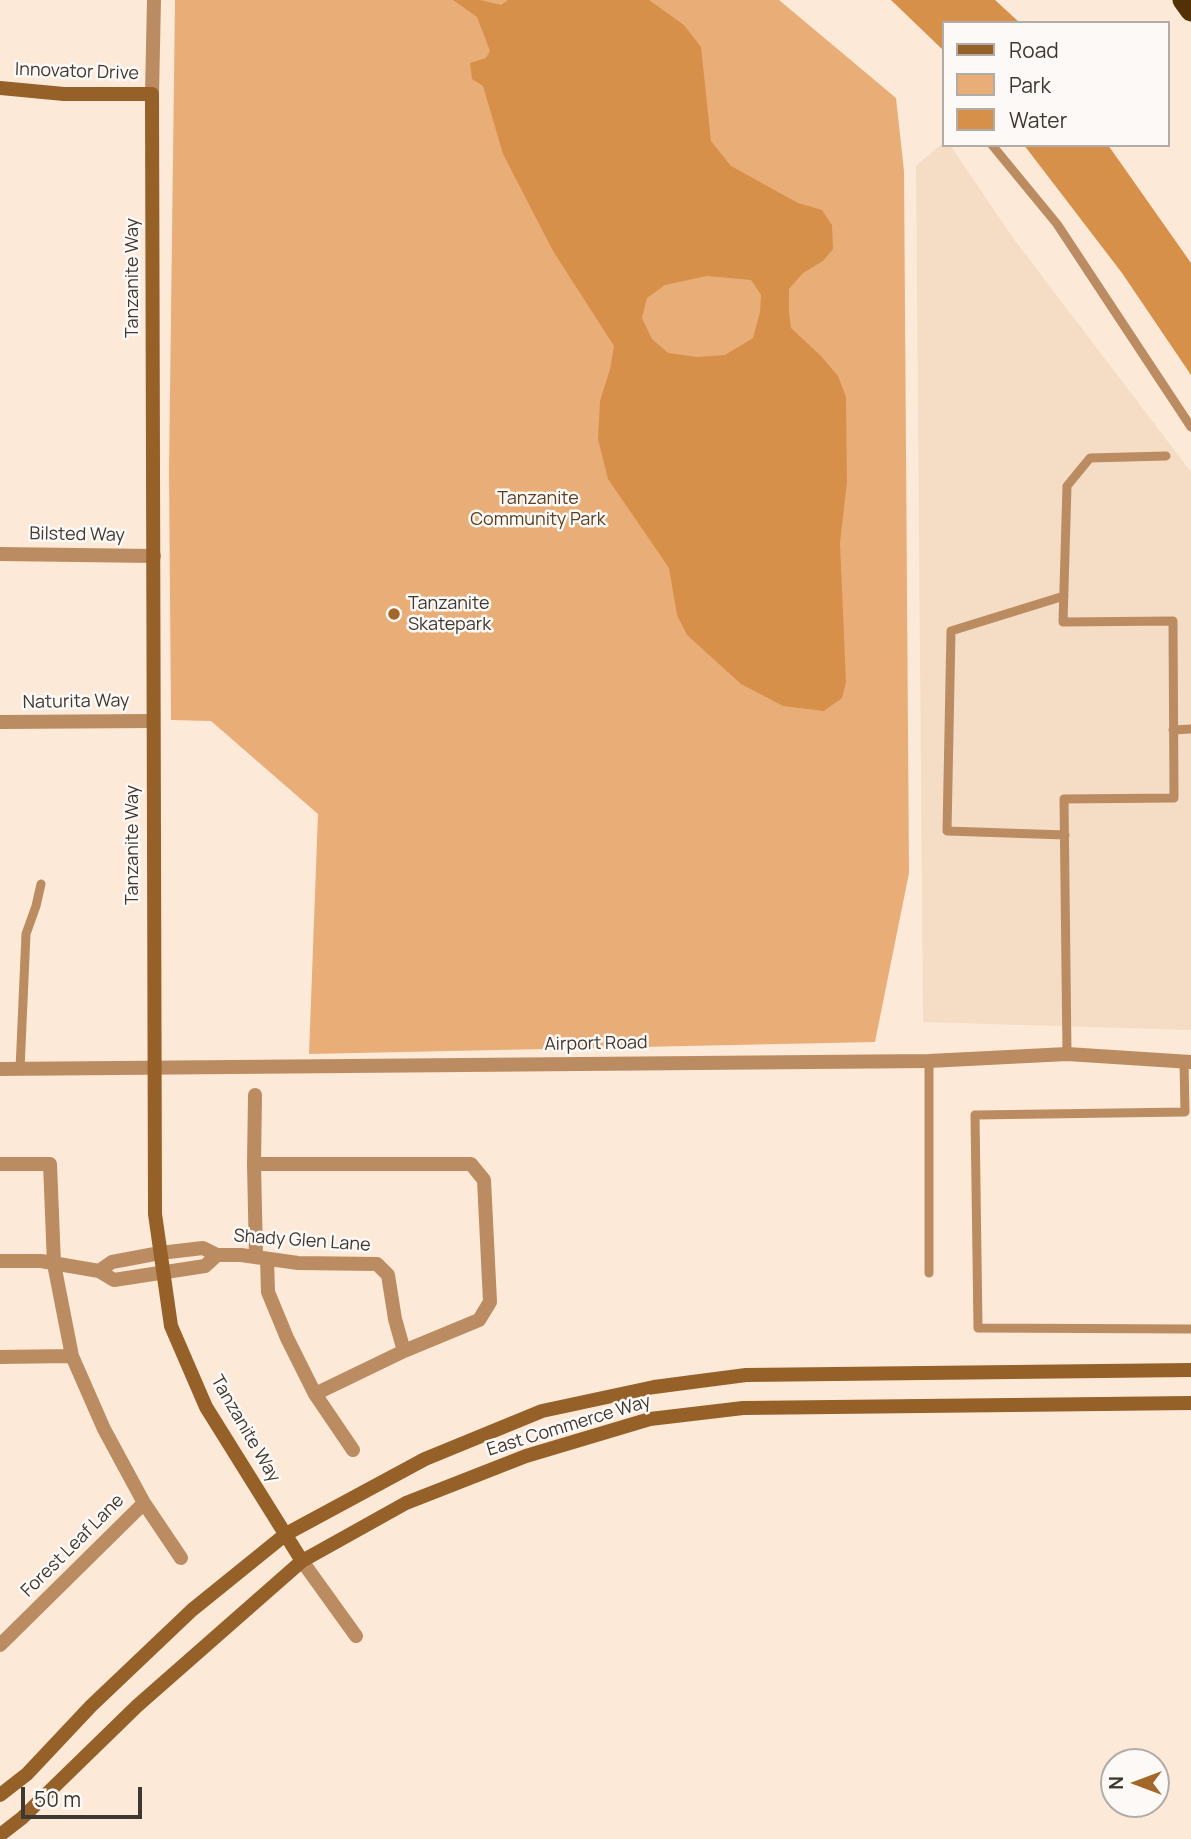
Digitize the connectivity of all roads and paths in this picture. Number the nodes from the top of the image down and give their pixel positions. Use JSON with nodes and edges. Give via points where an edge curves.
{"nodes":[{"id":1,"x":154,"y":0,"type":"edge"},
{"id":2,"x":1184,"y":0,"type":"edge"},
{"id":3,"x":1191,"y":11,"type":"edge"},
{"id":4,"x":0,"y":88,"type":"edge"},
{"id":5,"x":152,"y":94,"type":"junction"},
{"id":6,"x":994,"y":147,"type":"edge"},
{"id":7,"x":1191,"y":427,"type":"edge"},
{"id":8,"x":1166,"y":456,"type":"dead end"},
{"id":9,"x":0,"y":554,"type":"edge"},
{"id":10,"x":153,"y":556,"type":"junction"},
{"id":11,"x":1064,"y":596,"type":"junction"},
{"id":12,"x":152,"y":721,"type":"junction"},
{"id":13,"x":0,"y":722,"type":"edge"},
{"id":14,"x":1191,"y":729,"type":"edge"},
{"id":15,"x":1173,"y":730,"type":"junction"},
{"id":16,"x":1065,"y":835,"type":"junction"},
{"id":17,"x":41,"y":884,"type":"dead end"},
{"id":18,"x":1067,"y":1054,"type":"junction"},
{"id":19,"x":929,"y":1061,"type":"junction"},
{"id":20,"x":1188,"y":1062,"type":"edge"},
{"id":21,"x":153,"y":1068,"type":"junction"},
{"id":22,"x":0,"y":1069,"type":"edge"},
{"id":23,"x":20,"y":1069,"type":"junction"},
{"id":24,"x":255,"y":1096,"type":"dead end"},
{"id":25,"x":0,"y":1164,"type":"edge"},
{"id":26,"x":254,"y":1164,"type":"junction"},
{"id":27,"x":160,"y":1252,"type":"junction"},
{"id":28,"x":217,"y":1255,"type":"junction"},
{"id":29,"x":262,"y":1258,"type":"junction"},
{"id":30,"x":0,"y":1261,"type":"edge"},
{"id":31,"x":54,"y":1264,"type":"junction"},
{"id":32,"x":99,"y":1271,"type":"junction"},
{"id":33,"x":162,"y":1273,"type":"junction"},
{"id":34,"x":929,"y":1273,"type":"dead end"},
{"id":35,"x":1191,"y":1329,"type":"edge"},
{"id":36,"x":404,"y":1351,"type":"junction"},
{"id":37,"x":72,"y":1356,"type":"junction"},
{"id":38,"x":0,"y":1357,"type":"edge"},
{"id":39,"x":1191,"y":1370,"type":"edge"},
{"id":40,"x":315,"y":1394,"type":"junction"},
{"id":41,"x":1191,"y":1403,"type":"edge"},
{"id":42,"x":354,"y":1450,"type":"dead end"},
{"id":43,"x":144,"y":1503,"type":"junction"},
{"id":44,"x":286,"y":1534,"type":"junction"},
{"id":45,"x":181,"y":1558,"type":"dead end"},
{"id":46,"x":302,"y":1561,"type":"junction"},
{"id":47,"x":356,"y":1636,"type":"dead end"},
{"id":48,"x":0,"y":1645,"type":"edge"},
{"id":49,"x":0,"y":1795,"type":"edge"},
{"id":50,"x":0,"y":1835,"type":"edge"}],
"edges":[{"from":1,"to":5,"type":"street","name":"Tanzanite Way"},
{"from":2,"to":3,"type":"highway"},
{"from":4,"to":5,"type":"main road","name":"Innovator Drive"},
{"from":5,"to":10,"type":"main road","name":"Tanzanite Way"},
{"from":6,"to":7,"type":"lane","via":[[1057,224]]},
{"from":8,"to":11,"type":"lane","via":[[1090,458],[1067,486]]},
{"from":9,"to":10,"type":"street","name":"Bilsted Way"},
{"from":10,"to":12,"type":"main road","name":"Tanzanite Way"},
{"from":11,"to":15,"type":"lane","via":[[1063,622],[1172,621]]},
{"from":11,"to":16,"type":"lane","via":[[951,631],[947,831]]},
{"from":12,"to":13,"type":"street","name":"Naturita Way"},
{"from":12,"to":21,"type":"main road","name":"Tanzanite Way"},
{"from":14,"to":15,"type":"lane"},
{"from":15,"to":16,"type":"lane","via":[[1174,798],[1065,799]]},
{"from":16,"to":18,"type":"lane"},
{"from":17,"to":23,"type":"lane","via":[[26,934]]},
{"from":18,"to":19,"type":"street","name":"Airport Road"},
{"from":18,"to":20,"type":"street","name":"Airport Road"},
{"from":19,"to":21,"type":"street","name":"Airport Road"},
{"from":19,"to":34,"type":"lane"},
{"from":20,"to":35,"type":"lane","via":[[1185,1112],[975,1115],[978,1328]]},
{"from":21,"to":23,"type":"street","name":"Airport Road"},
{"from":21,"to":27,"type":"main road","name":"Tanzanite Way","via":[[155,1214]]},
{"from":22,"to":23,"type":"street","name":"Airport Road"},
{"from":24,"to":26,"type":"street"},
{"from":25,"to":31,"type":"street","via":[[50,1164]]},
{"from":26,"to":29,"type":"street"},
{"from":26,"to":36,"type":"street","via":[[471,1164],[484,1180],[490,1302],[479,1320]]},
{"from":27,"to":28,"type":"street","name":"Shady Glen Lane","via":[[203,1248]]},
{"from":27,"to":32,"type":"street","name":"Shady Glen Lane","via":[[113,1262]]},
{"from":27,"to":33,"type":"main road","name":"Tanzanite Way"},
{"from":28,"to":29,"type":"street","name":"Shady Glen Lane"},
{"from":28,"to":33,"type":"street","name":"Shady Glen Lane","via":[[205,1266]]},
{"from":29,"to":36,"type":"street","name":"Shady Glen Lane","via":[[377,1264],[388,1275]]},
{"from":29,"to":40,"type":"street","via":[[268,1292]]},
{"from":30,"to":31,"type":"street","name":"Shady Glen Lane"},
{"from":31,"to":32,"type":"street","name":"Shady Glen Lane"},
{"from":31,"to":37,"type":"street"},
{"from":32,"to":33,"type":"street","name":"Shady Glen Lane","via":[[114,1280]]},
{"from":33,"to":44,"type":"main road","name":"Tanzanite Way","via":[[171,1326],[206,1407]]},
{"from":36,"to":40,"type":"street"},
{"from":37,"to":38,"type":"street"},
{"from":37,"to":43,"type":"street"},
{"from":39,"to":44,"type":"main road","name":"East Commerce Way","via":[[747,1375],[654,1387],[542,1411],[425,1459]]},
{"from":40,"to":42,"type":"street"},
{"from":41,"to":46,"type":"main road","name":"East Commerce Way","via":[[743,1408],[650,1419],[526,1456],[418,1499]]},
{"from":43,"to":45,"type":"street"},
{"from":43,"to":48,"type":"street","name":"Forest Leaf Lane"},
{"from":44,"to":46,"type":"main road","name":"Tanzanite Way"},
{"from":44,"to":49,"type":"main road","name":"East Commerce Way","via":[[192,1610],[27,1774]]},
{"from":46,"to":47,"type":"street","name":"Tanzanite Way"},
{"from":46,"to":50,"type":"main road","name":"East Commerce Way"}]}
